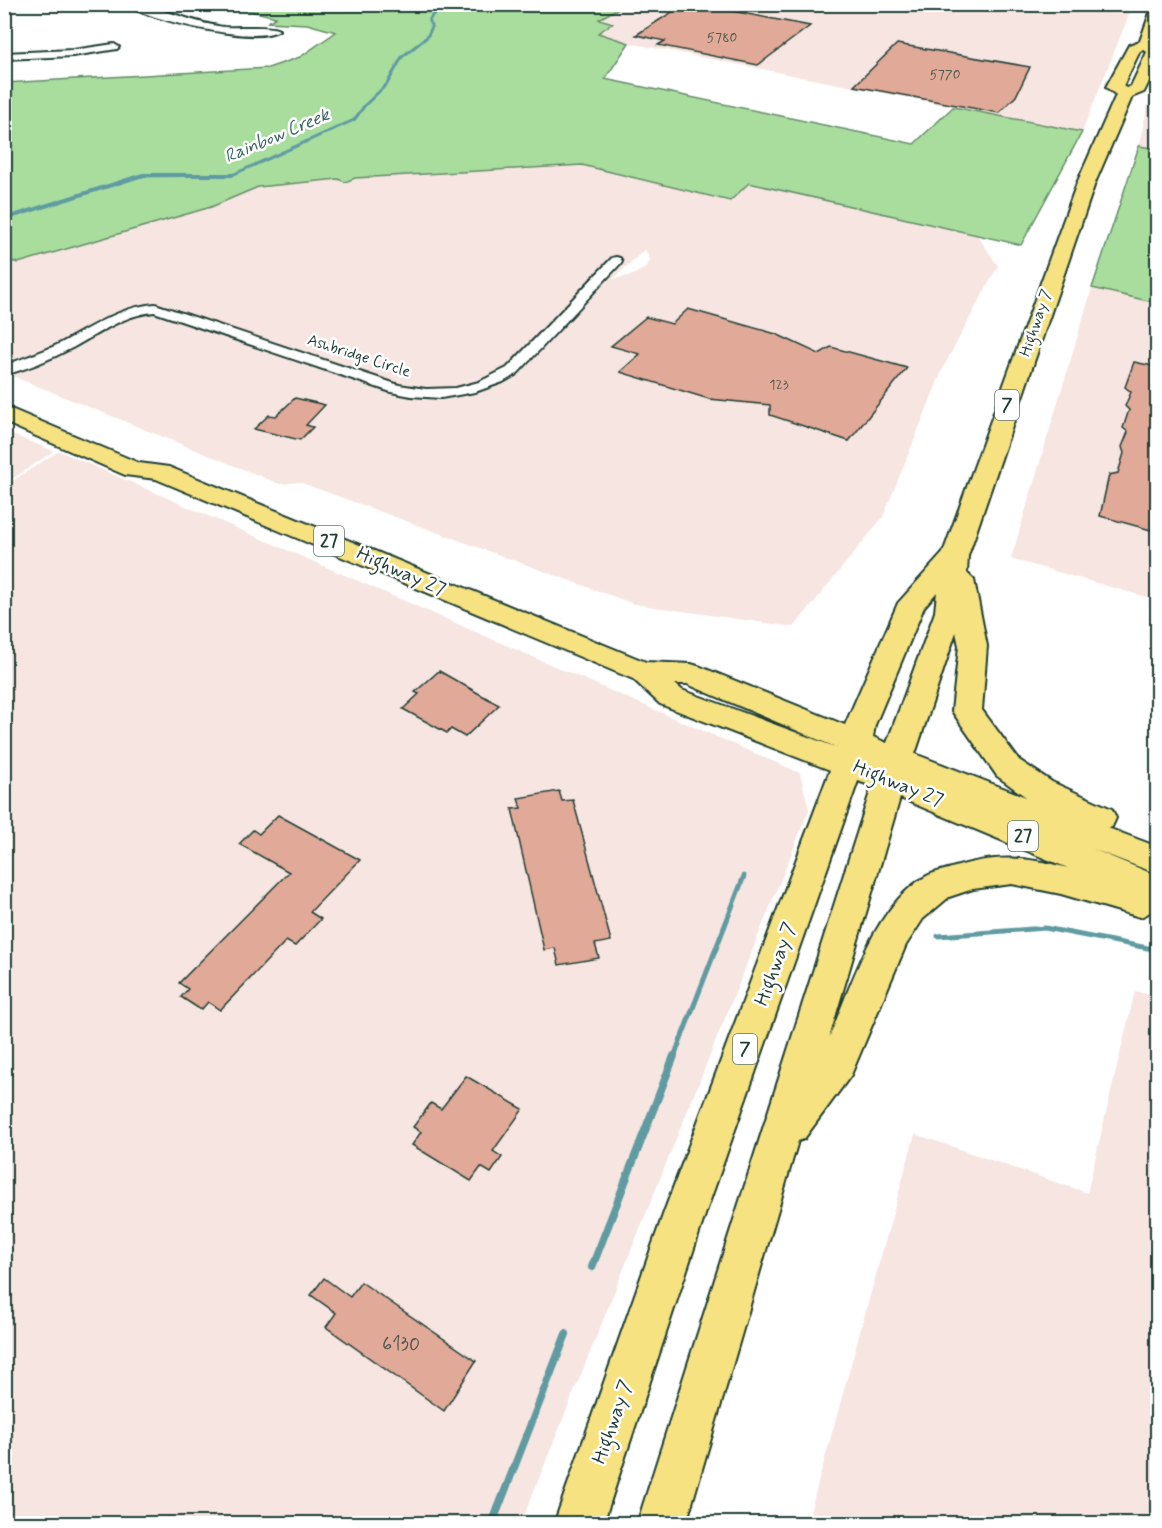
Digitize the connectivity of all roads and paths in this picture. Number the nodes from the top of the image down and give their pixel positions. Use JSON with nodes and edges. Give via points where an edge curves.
{"nodes":[{"id":1,"x":14,"y":4,"type":"edge"},
{"id":2,"x":128,"y":4,"type":"edge"},
{"id":3,"x":4,"y":7,"type":"edge"},
{"id":4,"x":1158,"y":10,"type":"edge"},
{"id":5,"x":274,"y":30,"type":"dead end"},
{"id":6,"x":1147,"y":44,"type":"junction"},
{"id":7,"x":114,"y":47,"type":"dead end"},
{"id":8,"x":4,"y":56,"type":"edge"},
{"id":9,"x":1125,"y":94,"type":"junction"},
{"id":10,"x":616,"y":261,"type":"dead end"},
{"id":11,"x":55,"y":351,"type":"junction"},
{"id":12,"x":4,"y":371,"type":"edge"},
{"id":13,"x":4,"y":382,"type":"edge"},
{"id":14,"x":4,"y":391,"type":"edge"},
{"id":15,"x":4,"y":413,"type":"edge"},
{"id":16,"x":160,"y":472,"type":"junction"},
{"id":17,"x":955,"y":556,"type":"junction"},
{"id":18,"x":852,"y":754,"type":"junction"},
{"id":19,"x":893,"y":769,"type":"junction"},
{"id":20,"x":1158,"y":846,"type":"edge"},
{"id":21,"x":1158,"y":861,"type":"edge"},
{"id":22,"x":1158,"y":891,"type":"edge"},
{"id":23,"x":1158,"y":907,"type":"edge"},
{"id":24,"x":776,"y":1146,"type":"junction"},
{"id":25,"x":578,"y":1524,"type":"edge"},
{"id":26,"x":661,"y":1524,"type":"edge"}],
"edges":[{"from":1,"to":3,"type":"street"},
{"from":2,"to":5,"type":"street","via":[[185,22],[252,33]]},
{"from":4,"to":6,"type":"main road","name":"Highway 7","number":"7"},
{"from":6,"to":9,"type":"main road","name":"Highway 7","number":"7","via":[[1155,51],[1138,89]]},
{"from":6,"to":9,"type":"main road","via":[[1134,48],[1121,70],[1114,87]]},
{"from":7,"to":8,"type":"street"},
{"from":9,"to":17,"type":"main road","name":"Highway 7","number":"7","via":[[1086,183]]},
{"from":10,"to":11,"type":"street","name":"Ashbridge Circle","via":[[512,371],[494,383],[463,392],[396,389],[155,308],[123,315]]},
{"from":11,"to":12,"type":"street","name":"Ashbridge Circle"},
{"from":11,"to":13,"type":"street","name":"Ashbridge Circle","via":[[48,359]]},
{"from":14,"to":16,"type":"main road","name":"Highway 27","number":"27","via":[[153,459]]},
{"from":15,"to":16,"type":"main road","name":"Highway 27","number":"27","via":[[134,470]]},
{"from":16,"to":18,"type":"main road","name":"Highway 27","number":"27","via":[[643,672],[671,697]]},
{"from":17,"to":18,"type":"main road","name":"Highway 7","number":"7","via":[[912,603],[860,725]]},
{"from":17,"to":19,"type":"main road","name":"Highway 7","number":"7","via":[[949,612]]},
{"from":17,"to":20,"type":"main road","via":[[973,646],[968,711],[994,750],[1008,768],[1041,791]]},
{"from":18,"to":19,"type":"main road","name":"Highway 27","number":"27"},
{"from":18,"to":25,"type":"main road","name":"Highway 7","number":"7"},
{"from":19,"to":21,"type":"main road","name":"Highway 27","number":"27"},
{"from":19,"to":22,"type":"main road","name":"Highway 27","number":"27"},
{"from":19,"to":24,"type":"main road","name":"Highway 7","number":"7"},
{"from":23,"to":24,"type":"main road","via":[[1012,870],[974,875],[937,887],[911,909],[891,937],[837,1063]]},
{"from":24,"to":26,"type":"main road","name":"Highway 7","number":"7"}]}
